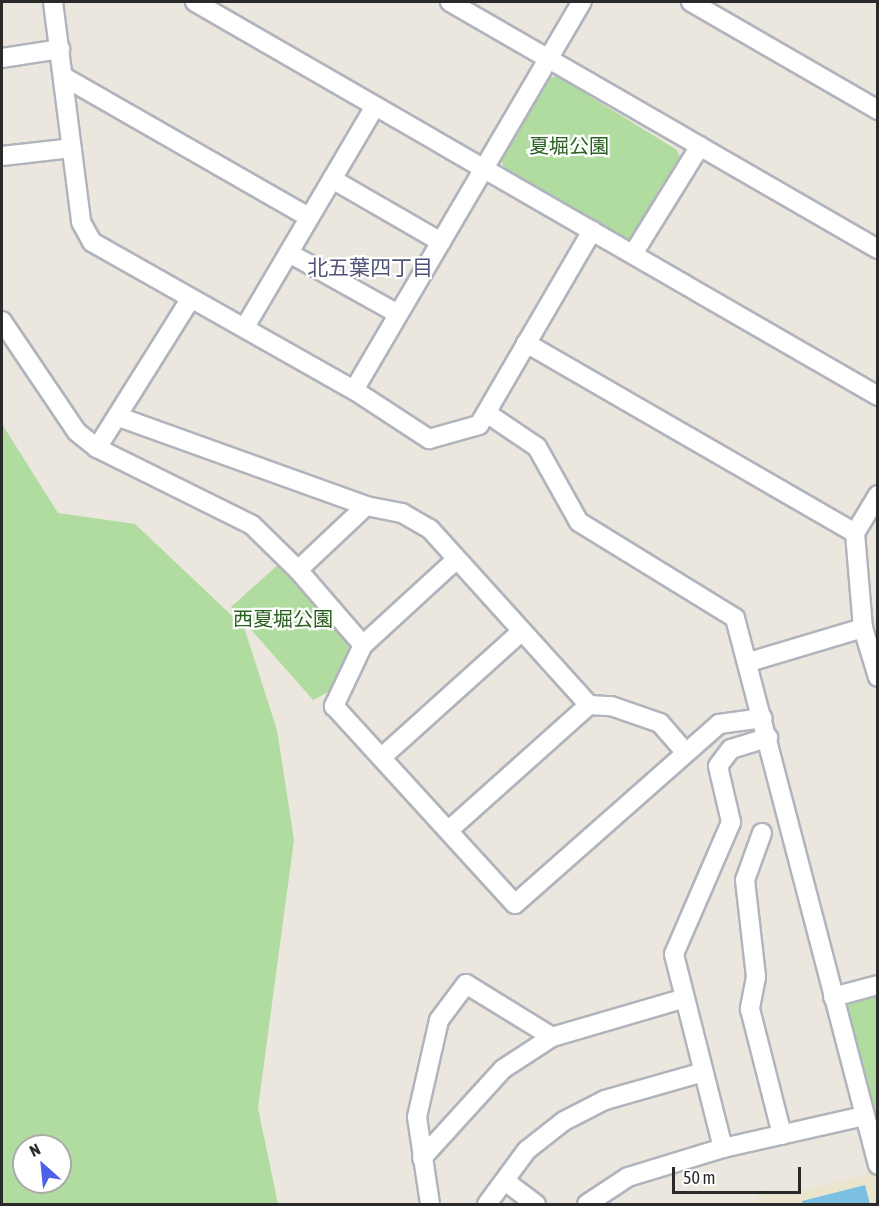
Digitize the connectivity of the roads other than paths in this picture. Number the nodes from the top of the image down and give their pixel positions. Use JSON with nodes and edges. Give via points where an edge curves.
{"nodes":[{"id":1,"x":53,"y":2,"type":"edge"},
{"id":2,"x":195,"y":2,"type":"edge"},
{"id":3,"x":450,"y":2,"type":"edge"},
{"id":4,"x":582,"y":2,"type":"edge"},
{"id":5,"x":691,"y":2,"type":"edge"},
{"id":6,"x":60,"y":49,"type":"junction"},
{"id":7,"x":2,"y":58,"type":"edge"},
{"id":8,"x":548,"y":58,"type":"junction"},
{"id":9,"x":64,"y":77,"type":"junction"},
{"id":10,"x":374,"y":108,"type":"junction"},
{"id":11,"x":878,"y":111,"type":"edge"},
{"id":12,"x":700,"y":146,"type":"junction"},
{"id":13,"x":72,"y":148,"type":"junction"},
{"id":14,"x":2,"y":156,"type":"edge"},
{"id":15,"x":483,"y":169,"type":"junction"},
{"id":16,"x":332,"y":179,"type":"junction"},
{"id":17,"x":308,"y":217,"type":"junction"},
{"id":18,"x":592,"y":231,"type":"junction"},
{"id":19,"x":441,"y":242,"type":"junction"},
{"id":20,"x":878,"y":249,"type":"edge"},
{"id":21,"x":289,"y":253,"type":"junction"},
{"id":22,"x":633,"y":254,"type":"junction"},
{"id":23,"x":190,"y":300,"type":"junction"},
{"id":24,"x":398,"y":314,"type":"junction"},
{"id":25,"x":2,"y":321,"type":"edge"},
{"id":26,"x":244,"y":327,"type":"junction"},
{"id":27,"x":526,"y":343,"type":"junction"},
{"id":28,"x":354,"y":390,"type":"junction"},
{"id":29,"x":878,"y":396,"type":"edge"},
{"id":30,"x":488,"y":414,"type":"junction"},
{"id":31,"x":119,"y":417,"type":"junction"},
{"id":32,"x":97,"y":448,"type":"junction"},
{"id":33,"x":878,"y":495,"type":"edge"},
{"id":34,"x":366,"y":506,"type":"junction"},
{"id":35,"x":855,"y":533,"type":"junction"},
{"id":36,"x":457,"y":559,"type":"junction"},
{"id":37,"x":298,"y":570,"type":"junction"},
{"id":38,"x":863,"y":628,"type":"junction"},
{"id":39,"x":522,"y":632,"type":"junction"},
{"id":40,"x":363,"y":645,"type":"junction"},
{"id":41,"x":749,"y":662,"type":"junction"},
{"id":42,"x":878,"y":677,"type":"edge"},
{"id":43,"x":589,"y":705,"type":"junction"},
{"id":44,"x":763,"y":718,"type":"junction"},
{"id":45,"x":768,"y":738,"type":"junction"},
{"id":46,"x":684,"y":751,"type":"junction"},
{"id":47,"x":382,"y":757,"type":"junction"},
{"id":48,"x":449,"y":830,"type":"junction"},
{"id":49,"x":762,"y":834,"type":"dead end"},
{"id":50,"x":878,"y":985,"type":"edge"},
{"id":51,"x":833,"y":997,"type":"junction"},
{"id":52,"x":682,"y":999,"type":"junction"},
{"id":53,"x":552,"y":1037,"type":"junction"},
{"id":54,"x":702,"y":1072,"type":"junction"},
{"id":55,"x":864,"y":1116,"type":"junction"},
{"id":56,"x":782,"y":1135,"type":"junction"},
{"id":57,"x":723,"y":1148,"type":"junction"},
{"id":58,"x":422,"y":1158,"type":"junction"},
{"id":59,"x":877,"y":1165,"type":"edge"},
{"id":60,"x":505,"y":1181,"type":"junction"},
{"id":61,"x":430,"y":1204,"type":"edge"},
{"id":62,"x":487,"y":1204,"type":"edge"},
{"id":63,"x":536,"y":1204,"type":"edge"},
{"id":64,"x":587,"y":1204,"type":"edge"}],
"edges":[{"from":1,"to":6,"type":"street"},
{"from":2,"to":10,"type":"street"},
{"from":3,"to":8,"type":"street"},
{"from":4,"to":8,"type":"street"},
{"from":5,"to":11,"type":"street"},
{"from":6,"to":7,"type":"street"},
{"from":6,"to":9,"type":"street"},
{"from":8,"to":12,"type":"street"},
{"from":8,"to":15,"type":"street"},
{"from":9,"to":13,"type":"street"},
{"from":9,"to":17,"type":"street"},
{"from":10,"to":15,"type":"street"},
{"from":10,"to":16,"type":"street"},
{"from":12,"to":20,"type":"street"},
{"from":12,"to":22,"type":"street"},
{"from":13,"to":14,"type":"street"},
{"from":13,"to":23,"type":"street","via":[[81,222],[92,242]]},
{"from":15,"to":18,"type":"street"},
{"from":15,"to":19,"type":"street"},
{"from":16,"to":17,"type":"street"},
{"from":16,"to":19,"type":"street"},
{"from":17,"to":21,"type":"street"},
{"from":18,"to":22,"type":"street"},
{"from":18,"to":27,"type":"street"},
{"from":19,"to":24,"type":"street"},
{"from":21,"to":24,"type":"street"},
{"from":21,"to":26,"type":"street"},
{"from":22,"to":29,"type":"street"},
{"from":23,"to":26,"type":"street"},
{"from":23,"to":31,"type":"street"},
{"from":24,"to":28,"type":"street"},
{"from":25,"to":32,"type":"street","via":[[77,432]]},
{"from":26,"to":28,"type":"street"},
{"from":27,"to":30,"type":"street"},
{"from":27,"to":35,"type":"street"},
{"from":28,"to":30,"type":"street","via":[[429,439],[479,425]]},
{"from":30,"to":41,"type":"street","via":[[537,447],[579,522],[735,618]]},
{"from":31,"to":32,"type":"street"},
{"from":31,"to":34,"type":"street"},
{"from":32,"to":37,"type":"street","via":[[252,525]]},
{"from":33,"to":35,"type":"street"},
{"from":34,"to":36,"type":"street","via":[[402,513],[430,529]]},
{"from":34,"to":37,"type":"street"},
{"from":35,"to":38,"type":"street"},
{"from":36,"to":39,"type":"street"},
{"from":36,"to":40,"type":"street"},
{"from":37,"to":40,"type":"street"},
{"from":38,"to":41,"type":"street"},
{"from":38,"to":42,"type":"street"},
{"from":39,"to":43,"type":"street"},
{"from":39,"to":47,"type":"street"},
{"from":40,"to":47,"type":"street","via":[[334,706]]},
{"from":41,"to":44,"type":"street"},
{"from":43,"to":46,"type":"street","via":[[611,706],[660,723]]},
{"from":43,"to":48,"type":"street"},
{"from":44,"to":45,"type":"street"},
{"from":44,"to":46,"type":"street","via":[[719,724]]},
{"from":45,"to":51,"type":"street"},
{"from":45,"to":52,"type":"street","via":[[731,749],[718,766],[731,822],[674,954]]},
{"from":46,"to":48,"type":"street","via":[[514,904]]},
{"from":47,"to":48,"type":"street"},
{"from":49,"to":56,"type":"street","via":[[745,880],[756,977],[750,1009]]},
{"from":50,"to":51,"type":"street"},
{"from":51,"to":55,"type":"street"},
{"from":52,"to":53,"type":"street"},
{"from":52,"to":54,"type":"street"},
{"from":53,"to":58,"type":"street","via":[[503,1069]]},
{"from":53,"to":58,"type":"street","via":[[466,984],[439,1020],[424,1065],[417,1117]]},
{"from":54,"to":57,"type":"street"},
{"from":54,"to":60,"type":"street","via":[[605,1100],[564,1121],[527,1150]]},
{"from":55,"to":56,"type":"street"},
{"from":55,"to":59,"type":"street"},
{"from":56,"to":57,"type":"street"},
{"from":57,"to":64,"type":"street","via":[[628,1177]]},
{"from":58,"to":61,"type":"street"},
{"from":60,"to":62,"type":"street"},
{"from":60,"to":63,"type":"street"}]}
